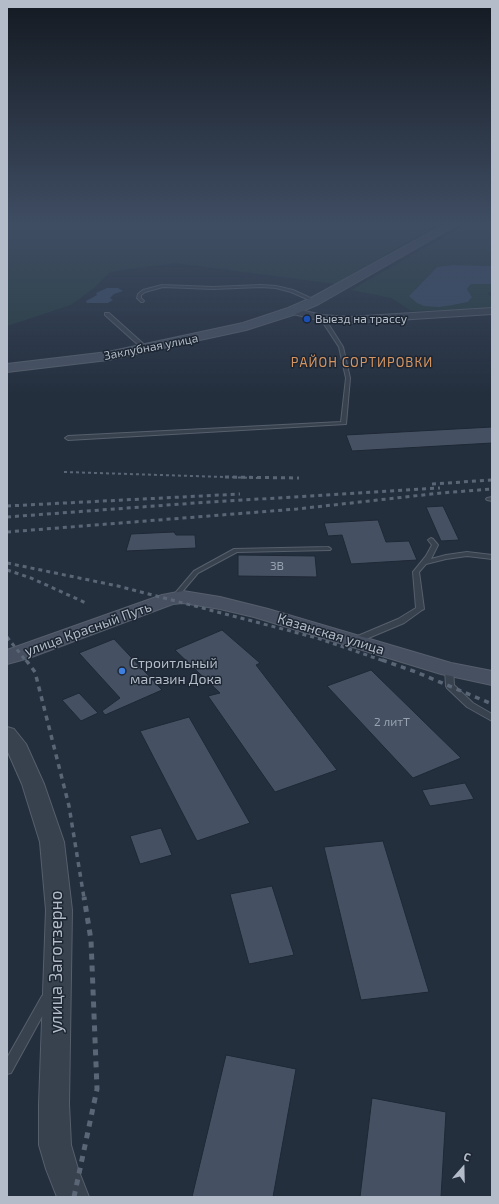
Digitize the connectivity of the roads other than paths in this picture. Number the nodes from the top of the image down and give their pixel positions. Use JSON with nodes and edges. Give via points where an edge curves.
{"nodes":[{"id":1,"x":349,"y":282,"type":"edge"},
{"id":2,"x":142,"y":301,"type":"dead end"},
{"id":3,"x":315,"y":301,"type":"junction"},
{"id":4,"x":292,"y":311,"type":"junction"},
{"id":5,"x":492,"y":311,"type":"edge"},
{"id":6,"x":107,"y":314,"type":"dead end"},
{"id":7,"x":322,"y":318,"type":"junction"},
{"id":8,"x":146,"y":348,"type":"junction"},
{"id":9,"x":7,"y":368,"type":"edge"},
{"id":10,"x":68,"y":438,"type":"dead end"},
{"id":11,"x":431,"y":540,"type":"dead end"},
{"id":12,"x":328,"y":549,"type":"dead end"},
{"id":13,"x":492,"y":557,"type":"edge"},
{"id":14,"x":423,"y":564,"type":"junction"},
{"id":15,"x":171,"y":598,"type":"junction"},
{"id":16,"x":354,"y":641,"type":"junction"},
{"id":17,"x":7,"y":657,"type":"edge"},
{"id":18,"x":449,"y":669,"type":"junction"},
{"id":19,"x":492,"y":678,"type":"edge"},
{"id":20,"x":492,"y":718,"type":"edge"},
{"id":21,"x":7,"y":734,"type":"edge"},
{"id":22,"x":57,"y":980,"type":"junction"},
{"id":23,"x":7,"y":1069,"type":"edge"},
{"id":24,"x":73,"y":1197,"type":"edge"}],
"edges":[{"from":1,"to":3,"type":"main road","name":"Заклубная улица"},
{"from":2,"to":3,"type":"lane","via":[[138,298],[144,291],[163,286],[261,286],[292,291]]},
{"from":3,"to":4,"type":"main road","name":"Заклубная улица"},
{"from":4,"to":7,"type":"street"},
{"from":4,"to":8,"type":"main road","name":"Заклубная улица","via":[[246,326]]},
{"from":5,"to":7,"type":"street","via":[[349,320]]},
{"from":6,"to":8,"type":"lane"},
{"from":7,"to":10,"type":"lane","via":[[341,347],[348,378],[344,423]]},
{"from":8,"to":9,"type":"main road","name":"Заклубная улица","via":[[93,358]]},
{"from":11,"to":14,"type":"lane","via":[[434,545]]},
{"from":12,"to":15,"type":"lane","via":[[236,550],[196,572]]},
{"from":13,"to":14,"type":"lane","via":[[468,554]]},
{"from":14,"to":16,"type":"lane","via":[[416,572],[420,609],[401,621]]},
{"from":15,"to":16,"type":"main road","name":"Казанская улица","via":[[183,597],[220,603]]},
{"from":15,"to":17,"type":"main road","name":"улица Красный Путь"},
{"from":16,"to":18,"type":"main road","name":"Казанская улица"},
{"from":18,"to":19,"type":"main road","name":"Казанская улица"},
{"from":18,"to":20,"type":"lane","via":[[450,686],[470,706]]},
{"from":21,"to":22,"type":"street","name":"улица Заготзерно","via":[[15,744],[33,784],[52,842],[59,910]]},
{"from":22,"to":23,"type":"lane"},
{"from":22,"to":24,"type":"street","name":"улица Заготзерно","via":[[55,1145]]}]}
